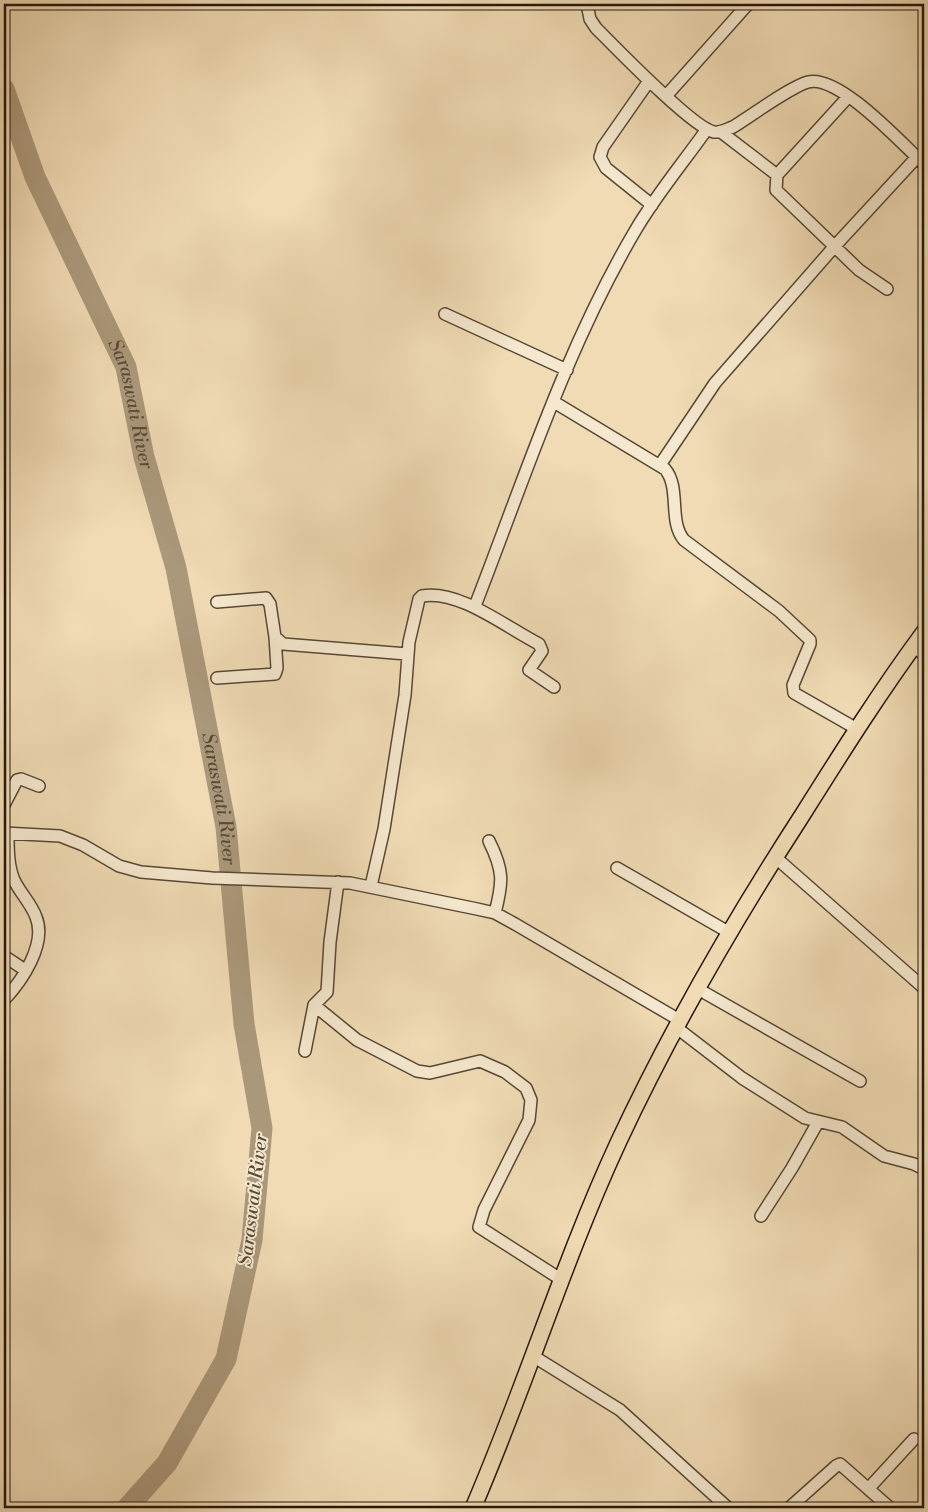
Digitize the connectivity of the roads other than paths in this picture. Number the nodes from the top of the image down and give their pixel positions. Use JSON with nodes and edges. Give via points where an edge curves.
{"nodes":[{"id":1,"x":587,"y":4,"type":"edge"},
{"id":2,"x":748,"y":4,"type":"edge"},
{"id":3,"x":649,"y":81,"type":"junction"},
{"id":4,"x":666,"y":96,"type":"junction"},
{"id":5,"x":848,"y":97,"type":"junction"},
{"id":6,"x":707,"y":129,"type":"junction"},
{"id":7,"x":721,"y":132,"type":"junction"},
{"id":8,"x":920,"y":160,"type":"edge"},
{"id":9,"x":777,"y":175,"type":"junction"},
{"id":10,"x":652,"y":205,"type":"junction"},
{"id":11,"x":834,"y":247,"type":"junction"},
{"id":12,"x":887,"y":290,"type":"dead end"},
{"id":13,"x":445,"y":314,"type":"dead end"},
{"id":14,"x":567,"y":370,"type":"junction"},
{"id":15,"x":554,"y":402,"type":"junction"},
{"id":16,"x":660,"y":465,"type":"junction"},
{"id":17,"x":217,"y":602,"type":"dead end"},
{"id":18,"x":475,"y":606,"type":"junction"},
{"id":19,"x":924,"y":632,"type":"edge"},
{"id":20,"x":275,"y":637,"type":"junction"},
{"id":21,"x":919,"y":651,"type":"edge"},
{"id":22,"x":407,"y":654,"type":"junction"},
{"id":23,"x":217,"y":678,"type":"dead end"},
{"id":24,"x":554,"y":688,"type":"dead end"},
{"id":25,"x":857,"y":729,"type":"junction"},
{"id":26,"x":39,"y":786,"type":"dead end"},
{"id":27,"x":4,"y":806,"type":"edge"},
{"id":28,"x":6,"y":834,"type":"edge"},
{"id":29,"x":489,"y":841,"type":"dead end"},
{"id":30,"x":775,"y":858,"type":"junction"},
{"id":31,"x":6,"y":860,"type":"edge"},
{"id":32,"x":617,"y":868,"type":"dead end"},
{"id":33,"x":338,"y":882,"type":"junction"},
{"id":34,"x":371,"y":886,"type":"junction"},
{"id":35,"x":495,"y":914,"type":"junction"},
{"id":36,"x":730,"y":933,"type":"junction"},
{"id":37,"x":4,"y":956,"type":"edge"},
{"id":38,"x":25,"y":970,"type":"junction"},
{"id":39,"x":924,"y":988,"type":"edge"},
{"id":40,"x":698,"y":990,"type":"junction"},
{"id":41,"x":4,"y":1000,"type":"edge"},
{"id":42,"x":314,"y":1005,"type":"junction"},
{"id":43,"x":679,"y":1025,"type":"junction"},
{"id":44,"x":305,"y":1051,"type":"dead end"},
{"id":45,"x":860,"y":1081,"type":"dead end"},
{"id":46,"x":818,"y":1122,"type":"junction"},
{"id":47,"x":924,"y":1169,"type":"edge"},
{"id":48,"x":761,"y":1216,"type":"dead end"},
{"id":49,"x":562,"y":1280,"type":"junction"},
{"id":50,"x":533,"y":1356,"type":"junction"},
{"id":51,"x":914,"y":1439,"type":"dead end"},
{"id":52,"x":868,"y":1488,"type":"junction"},
{"id":53,"x":473,"y":1508,"type":"edge"},
{"id":54,"x":728,"y":1508,"type":"edge"},
{"id":55,"x":789,"y":1508,"type":"edge"},
{"id":56,"x":890,"y":1508,"type":"edge"}],
"edges":[{"from":1,"to":3,"type":"street","via":[[596,28]]},
{"from":2,"to":4,"type":"street"},
{"from":3,"to":4,"type":"street"},
{"from":3,"to":10,"type":"street","via":[[603,147],[600,157],[606,168]]},
{"from":4,"to":6,"type":"street"},
{"from":5,"to":7,"type":"street","via":[[828,84],[811,82]]},
{"from":5,"to":8,"type":"street","via":[[877,118]]},
{"from":5,"to":9,"type":"street"},
{"from":6,"to":7,"type":"street"},
{"from":6,"to":10,"type":"street"},
{"from":7,"to":9,"type":"street"},
{"from":8,"to":11,"type":"street"},
{"from":9,"to":11,"type":"street","via":[[776,190]]},
{"from":10,"to":14,"type":"street","via":[[610,276]]},
{"from":11,"to":12,"type":"street"},
{"from":11,"to":16,"type":"street","via":[[715,383]]},
{"from":13,"to":14,"type":"street"},
{"from":14,"to":15,"type":"street"},
{"from":15,"to":16,"type":"street"},
{"from":15,"to":18,"type":"street"},
{"from":16,"to":25,"type":"street","via":[[670,477],[679,532],[684,540],[807,635],[810,644],[793,685],[794,693]]},
{"from":17,"to":20,"type":"street","via":[[266,598],[270,604]]},
{"from":18,"to":22,"type":"street","via":[[422,596]]},
{"from":18,"to":24,"type":"street","via":[[539,644],[542,651],[529,670]]},
{"from":19,"to":21,"type":"main road"},
{"from":20,"to":22,"type":"street","via":[[283,644],[293,646]]},
{"from":20,"to":23,"type":"street","via":[[275,674]]},
{"from":21,"to":25,"type":"main road"},
{"from":22,"to":34,"type":"street","via":[[405,695],[384,830]]},
{"from":25,"to":30,"type":"main road"},
{"from":26,"to":27,"type":"street","via":[[17,780]]},
{"from":28,"to":31,"type":"street"},
{"from":28,"to":33,"type":"street","via":[[60,836],[128,870],[212,878]]},
{"from":29,"to":35,"type":"street","via":[[502,874]]},
{"from":30,"to":36,"type":"main road"},
{"from":30,"to":39,"type":"street"},
{"from":31,"to":38,"type":"street","via":[[39,926],[34,952]]},
{"from":32,"to":36,"type":"street"},
{"from":33,"to":34,"type":"street"},
{"from":33,"to":42,"type":"street","via":[[327,992]]},
{"from":34,"to":35,"type":"street"},
{"from":35,"to":43,"type":"street"},
{"from":36,"to":40,"type":"main road"},
{"from":37,"to":38,"type":"street"},
{"from":38,"to":41,"type":"street"},
{"from":40,"to":43,"type":"main road"},
{"from":40,"to":45,"type":"street"},
{"from":42,"to":44,"type":"street"},
{"from":42,"to":49,"type":"street","via":[[357,1040],[417,1071],[430,1073],[480,1061],[505,1072],[526,1088],[531,1100],[529,1120],[484,1210],[479,1227]]},
{"from":43,"to":46,"type":"street","via":[[762,1091],[804,1118]]},
{"from":43,"to":49,"type":"main road","via":[[619,1142]]},
{"from":46,"to":47,"type":"street","via":[[842,1127],[884,1156]]},
{"from":46,"to":48,"type":"street"},
{"from":49,"to":50,"type":"main road"},
{"from":50,"to":53,"type":"main road"},
{"from":50,"to":54,"type":"street","via":[[620,1410]]},
{"from":51,"to":52,"type":"street"},
{"from":52,"to":55,"type":"street","via":[[840,1464]]},
{"from":52,"to":56,"type":"street"}]}
